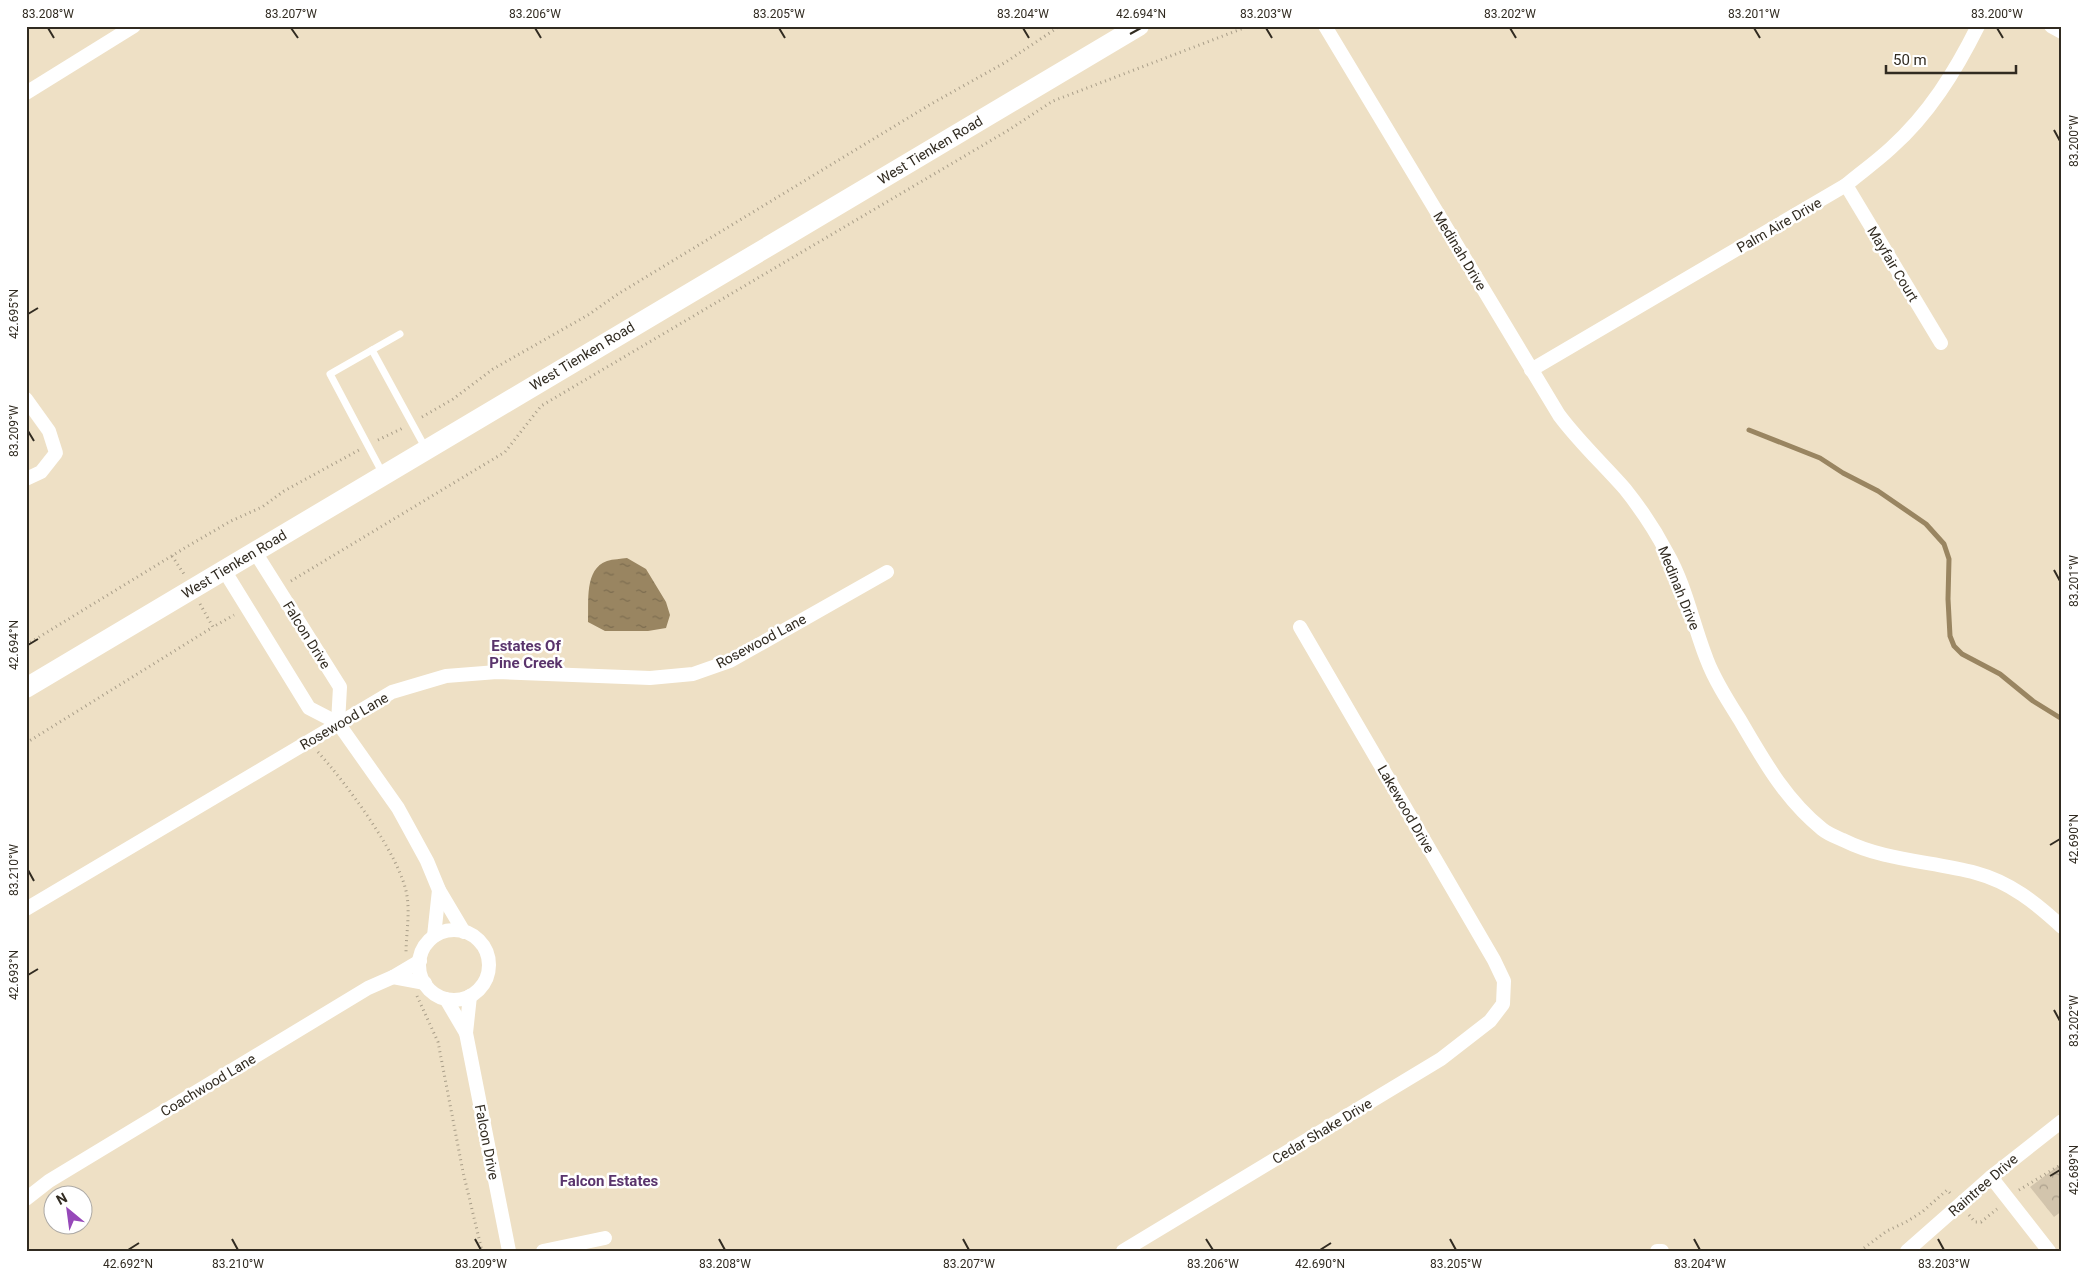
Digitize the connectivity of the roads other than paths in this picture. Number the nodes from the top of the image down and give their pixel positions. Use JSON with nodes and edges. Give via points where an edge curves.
{"nodes":[{"id":1,"x":134,"y":26,"type":"edge"},
{"id":2,"x":1139,"y":26,"type":"edge"},
{"id":3,"x":1325,"y":26,"type":"edge"},
{"id":4,"x":1978,"y":26,"type":"edge"},
{"id":5,"x":2051,"y":26,"type":"edge"},
{"id":6,"x":2062,"y":32,"type":"edge"},
{"id":7,"x":26,"y":93,"type":"edge"},
{"id":8,"x":1846,"y":185,"type":"junction"},
{"id":9,"x":400,"y":334,"type":"dead end"},
{"id":10,"x":1941,"y":343,"type":"dead end"},
{"id":11,"x":372,"y":350,"type":"junction"},
{"id":12,"x":1531,"y":370,"type":"junction"},
{"id":13,"x":26,"y":399,"type":"edge"},
{"id":14,"x":426,"y":449,"type":"junction"},
{"id":15,"x":383,"y":474,"type":"junction"},
{"id":16,"x":26,"y":479,"type":"edge"},
{"id":17,"x":255,"y":552,"type":"junction"},
{"id":18,"x":224,"y":570,"type":"junction"},
{"id":19,"x":887,"y":572,"type":"dead end"},
{"id":20,"x":1300,"y":627,"type":"dead end"},
{"id":21,"x":26,"y":688,"type":"edge"},
{"id":22,"x":338,"y":724,"type":"junction"},
{"id":23,"x":439,"y":890,"type":"junction"},
{"id":24,"x":26,"y":909,"type":"edge"},
{"id":25,"x":2062,"y":927,"type":"edge"},
{"id":26,"x":464,"y":932,"type":"junction"},
{"id":27,"x":434,"y":936,"type":"junction"},
{"id":28,"x":420,"y":961,"type":"junction"},
{"id":29,"x":393,"y":978,"type":"junction"},
{"id":30,"x":420,"y":988,"type":"junction"},
{"id":31,"x":1503,"y":994,"type":"joint"},
{"id":32,"x":470,"y":996,"type":"junction"},
{"id":33,"x":446,"y":999,"type":"junction"},
{"id":34,"x":466,"y":1033,"type":"junction"},
{"id":35,"x":2062,"y":1121,"type":"edge"},
{"id":36,"x":1991,"y":1177,"type":"junction"},
{"id":37,"x":26,"y":1199,"type":"edge"},
{"id":38,"x":605,"y":1238,"type":"dead end"},
{"id":39,"x":508,"y":1251,"type":"edge"},
{"id":40,"x":544,"y":1251,"type":"edge"},
{"id":41,"x":1123,"y":1251,"type":"edge"},
{"id":42,"x":1658,"y":1251,"type":"edge"},
{"id":43,"x":1662,"y":1251,"type":"edge"},
{"id":44,"x":1907,"y":1251,"type":"edge"},
{"id":45,"x":2049,"y":1251,"type":"edge"}],
"edges":[{"from":1,"to":7,"type":"street"},
{"from":2,"to":14,"type":"street","name":"West Tienken Road"},
{"from":3,"to":12,"type":"street","name":"Medinah Drive"},
{"from":4,"to":8,"type":"street","name":"Palm Aire Drive","via":[[1951,76],[1922,116],[1891,148]]},
{"from":5,"to":6,"type":"street"},
{"from":8,"to":10,"type":"street","name":"Mayfair Court"},
{"from":8,"to":12,"type":"street","name":"Palm Aire Drive"},
{"from":9,"to":11,"type":"lane"},
{"from":11,"to":14,"type":"lane"},
{"from":11,"to":15,"type":"lane","via":[[330,374]]},
{"from":12,"to":25,"type":"street","name":"Medinah Drive","via":[[1574,436],[1624,488],[1647,518],[1669,555],[1707,662],[1780,786],[1800,809],[1824,830],[1856,847],[1976,873],[2010,886]]},
{"from":13,"to":16,"type":"street","via":[[49,431],[56,453],[41,472]]},
{"from":14,"to":15,"type":"street","name":"West Tienken Road"},
{"from":15,"to":17,"type":"street","name":"West Tienken Road"},
{"from":17,"to":18,"type":"street","name":"West Tienken Road"},
{"from":17,"to":22,"type":"street","name":"Falcon Drive","via":[[340,687]]},
{"from":18,"to":21,"type":"street","name":"West Tienken Road"},
{"from":18,"to":22,"type":"street","via":[[309,708]]},
{"from":19,"to":22,"type":"street","name":"Rosewood Lane","via":[[730,661],[693,674],[650,678],[497,672],[446,676],[392,692]]},
{"from":20,"to":31,"type":"street","name":"Lakewood Drive","via":[[1494,960],[1504,982]]},
{"from":22,"to":23,"type":"street","via":[[398,808]]},
{"from":22,"to":24,"type":"street","name":"Rosewood Lane"},
{"from":23,"to":26,"type":"street"},
{"from":23,"to":27,"type":"street"},
{"from":26,"to":27,"type":"street","via":[[453,930]]},
{"from":26,"to":32,"type":"street","via":[[483,945],[488,956],[486,979]]},
{"from":27,"to":28,"type":"street","via":[[422,951]]},
{"from":28,"to":29,"type":"street","name":"Coachwood Lane"},
{"from":28,"to":30,"type":"street"},
{"from":29,"to":30,"type":"street"},
{"from":29,"to":37,"type":"street","name":"Coachwood Lane","via":[[368,988],[326,1013],[49,1181]]},
{"from":30,"to":33,"type":"street"},
{"from":31,"to":41,"type":"street","name":"Cedar Shake Drive","via":[[1503,1004],[1490,1021],[1440,1059]]},
{"from":32,"to":33,"type":"street"},
{"from":32,"to":34,"type":"street","name":"Falcon Drive"},
{"from":33,"to":34,"type":"street","name":"Falcon Drive"},
{"from":34,"to":39,"type":"street","name":"Falcon Drive"},
{"from":35,"to":36,"type":"street","name":"Raintree Drive"},
{"from":36,"to":44,"type":"street","name":"Raintree Drive"},
{"from":36,"to":45,"type":"street"},
{"from":38,"to":40,"type":"street"},
{"from":42,"to":43,"type":"street"}]}
